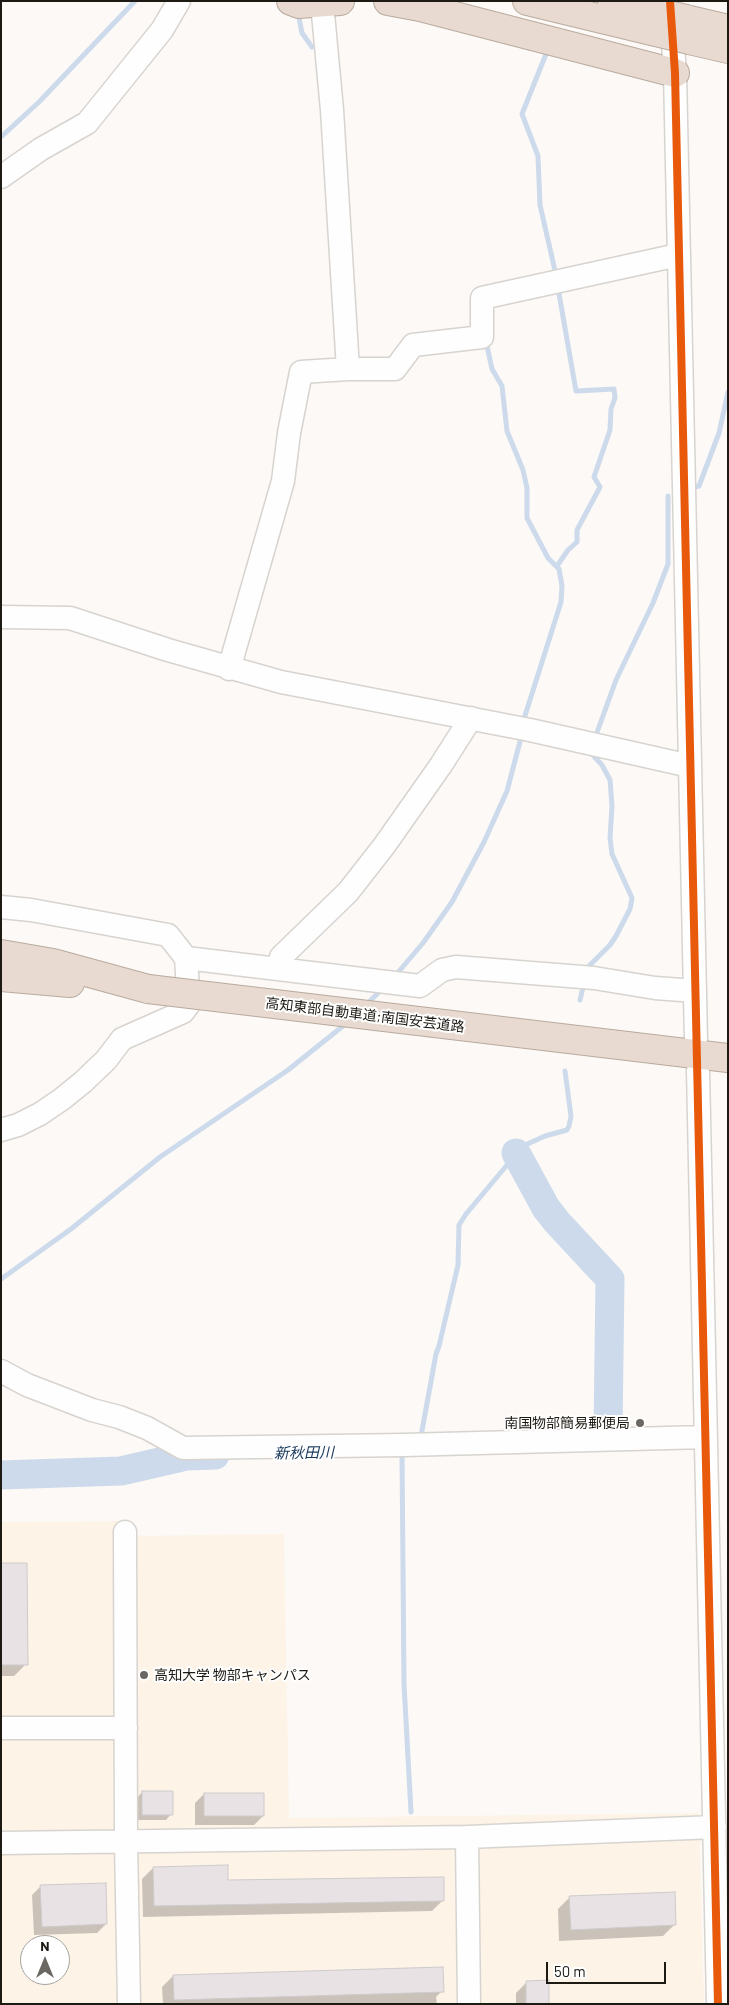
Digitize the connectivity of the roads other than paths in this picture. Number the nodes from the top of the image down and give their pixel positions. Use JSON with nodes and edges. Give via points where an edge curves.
{"nodes":[{"id":1,"x":179,"y":1,"type":"edge"},
{"id":2,"x":291,"y":1,"type":"edge"},
{"id":3,"x":388,"y":1,"type":"edge"},
{"id":4,"x":527,"y":1,"type":"edge"},
{"id":5,"x":612,"y":1,"type":"edge"},
{"id":6,"x":331,"y":2,"type":"edge"},
{"id":7,"x":669,"y":20,"type":"edge"},
{"id":8,"x":728,"y":29,"type":"edge"},
{"id":9,"x":728,"y":49,"type":"edge"},
{"id":10,"x":676,"y":73,"type":"junction"},
{"id":11,"x":1,"y":177,"type":"edge"},
{"id":12,"x":678,"y":255,"type":"junction"},
{"id":13,"x":348,"y":369,"type":"junction"},
{"id":14,"x":1,"y":617,"type":"edge"},
{"id":15,"x":229,"y":669,"type":"junction"},
{"id":16,"x":471,"y":718,"type":"junction"},
{"id":17,"x":690,"y":766,"type":"junction"},
{"id":18,"x":1,"y":907,"type":"edge"},
{"id":19,"x":1,"y":954,"type":"edge"},
{"id":20,"x":186,"y":958,"type":"junction"},
{"id":21,"x":279,"y":969,"type":"junction"},
{"id":22,"x":1,"y":977,"type":"edge"},
{"id":23,"x":148,"y":989,"type":"junction"},
{"id":24,"x":695,"y":991,"type":"junction"},
{"id":25,"x":696,"y":1040,"type":"dead end"},
{"id":26,"x":728,"y":1058,"type":"edge"},
{"id":27,"x":698,"y":1070,"type":"dead end"},
{"id":28,"x":1,"y":1130,"type":"edge"},
{"id":29,"x":1,"y":1371,"type":"edge"},
{"id":30,"x":705,"y":1437,"type":"junction"},
{"id":31,"x":126,"y":1532,"type":"dead end"},
{"id":32,"x":1,"y":1728,"type":"edge"},
{"id":33,"x":126,"y":1728,"type":"junction"},
{"id":34,"x":714,"y":1827,"type":"junction"},
{"id":35,"x":467,"y":1837,"type":"junction"},
{"id":36,"x":126,"y":1842,"type":"junction"},
{"id":37,"x":1,"y":1843,"type":"edge"},
{"id":38,"x":129,"y":2004,"type":"edge"},
{"id":39,"x":469,"y":2004,"type":"edge"},
{"id":40,"x":718,"y":2004,"type":"edge"}],
"edges":[{"from":1,"to":11,"type":"street","via":[[162,30],[87,123]]},
{"from":2,"to":6,"type":"highway","via":[[299,4]]},
{"from":3,"to":10,"type":"highway"},
{"from":4,"to":7,"type":"highway"},
{"from":5,"to":7,"type":"highway"},
{"from":6,"to":13,"type":"street","via":[[332,110]]},
{"from":7,"to":8,"type":"highway"},
{"from":7,"to":9,"type":"highway"},
{"from":7,"to":10,"type":"street"},
{"from":10,"to":12,"type":"street"},
{"from":12,"to":13,"type":"street","via":[[482,298],[482,337],[413,345],[395,369]]},
{"from":12,"to":17,"type":"street"},
{"from":13,"to":15,"type":"street","via":[[301,372],[288,433],[283,481]]},
{"from":14,"to":15,"type":"street","via":[[70,618]]},
{"from":15,"to":16,"type":"street","via":[[280,682]]},
{"from":16,"to":17,"type":"street"},
{"from":16,"to":21,"type":"street","via":[[384,846],[348,892],[281,957]]},
{"from":17,"to":24,"type":"street"},
{"from":18,"to":20,"type":"street","via":[[168,935]]},
{"from":19,"to":23,"type":"highway","via":[[53,963]]},
{"from":20,"to":21,"type":"street"},
{"from":20,"to":28,"type":"street","via":[[189,1004],[183,1012],[122,1039],[106,1060],[62,1099],[40,1114]]},
{"from":21,"to":24,"type":"street","via":[[420,986],[442,970],[456,967],[594,978]]},
{"from":22,"to":23,"type":"highway","name":"高知東部自動車道;南国安芸道路"},
{"from":23,"to":26,"type":"highway","name":"高知東部自動車道;南国安芸道路","bridge":true},
{"from":24,"to":25,"type":"street"},
{"from":27,"to":30,"type":"street"},
{"from":29,"to":30,"type":"street","via":[[27,1385],[147,1428],[183,1448]]},
{"from":30,"to":34,"type":"street"},
{"from":31,"to":33,"type":"street"},
{"from":32,"to":33,"type":"street"},
{"from":33,"to":36,"type":"street"},
{"from":34,"to":35,"type":"street"},
{"from":34,"to":40,"type":"street"},
{"from":35,"to":36,"type":"street"},
{"from":35,"to":39,"type":"street"},
{"from":36,"to":37,"type":"street"},
{"from":36,"to":38,"type":"street"}]}
